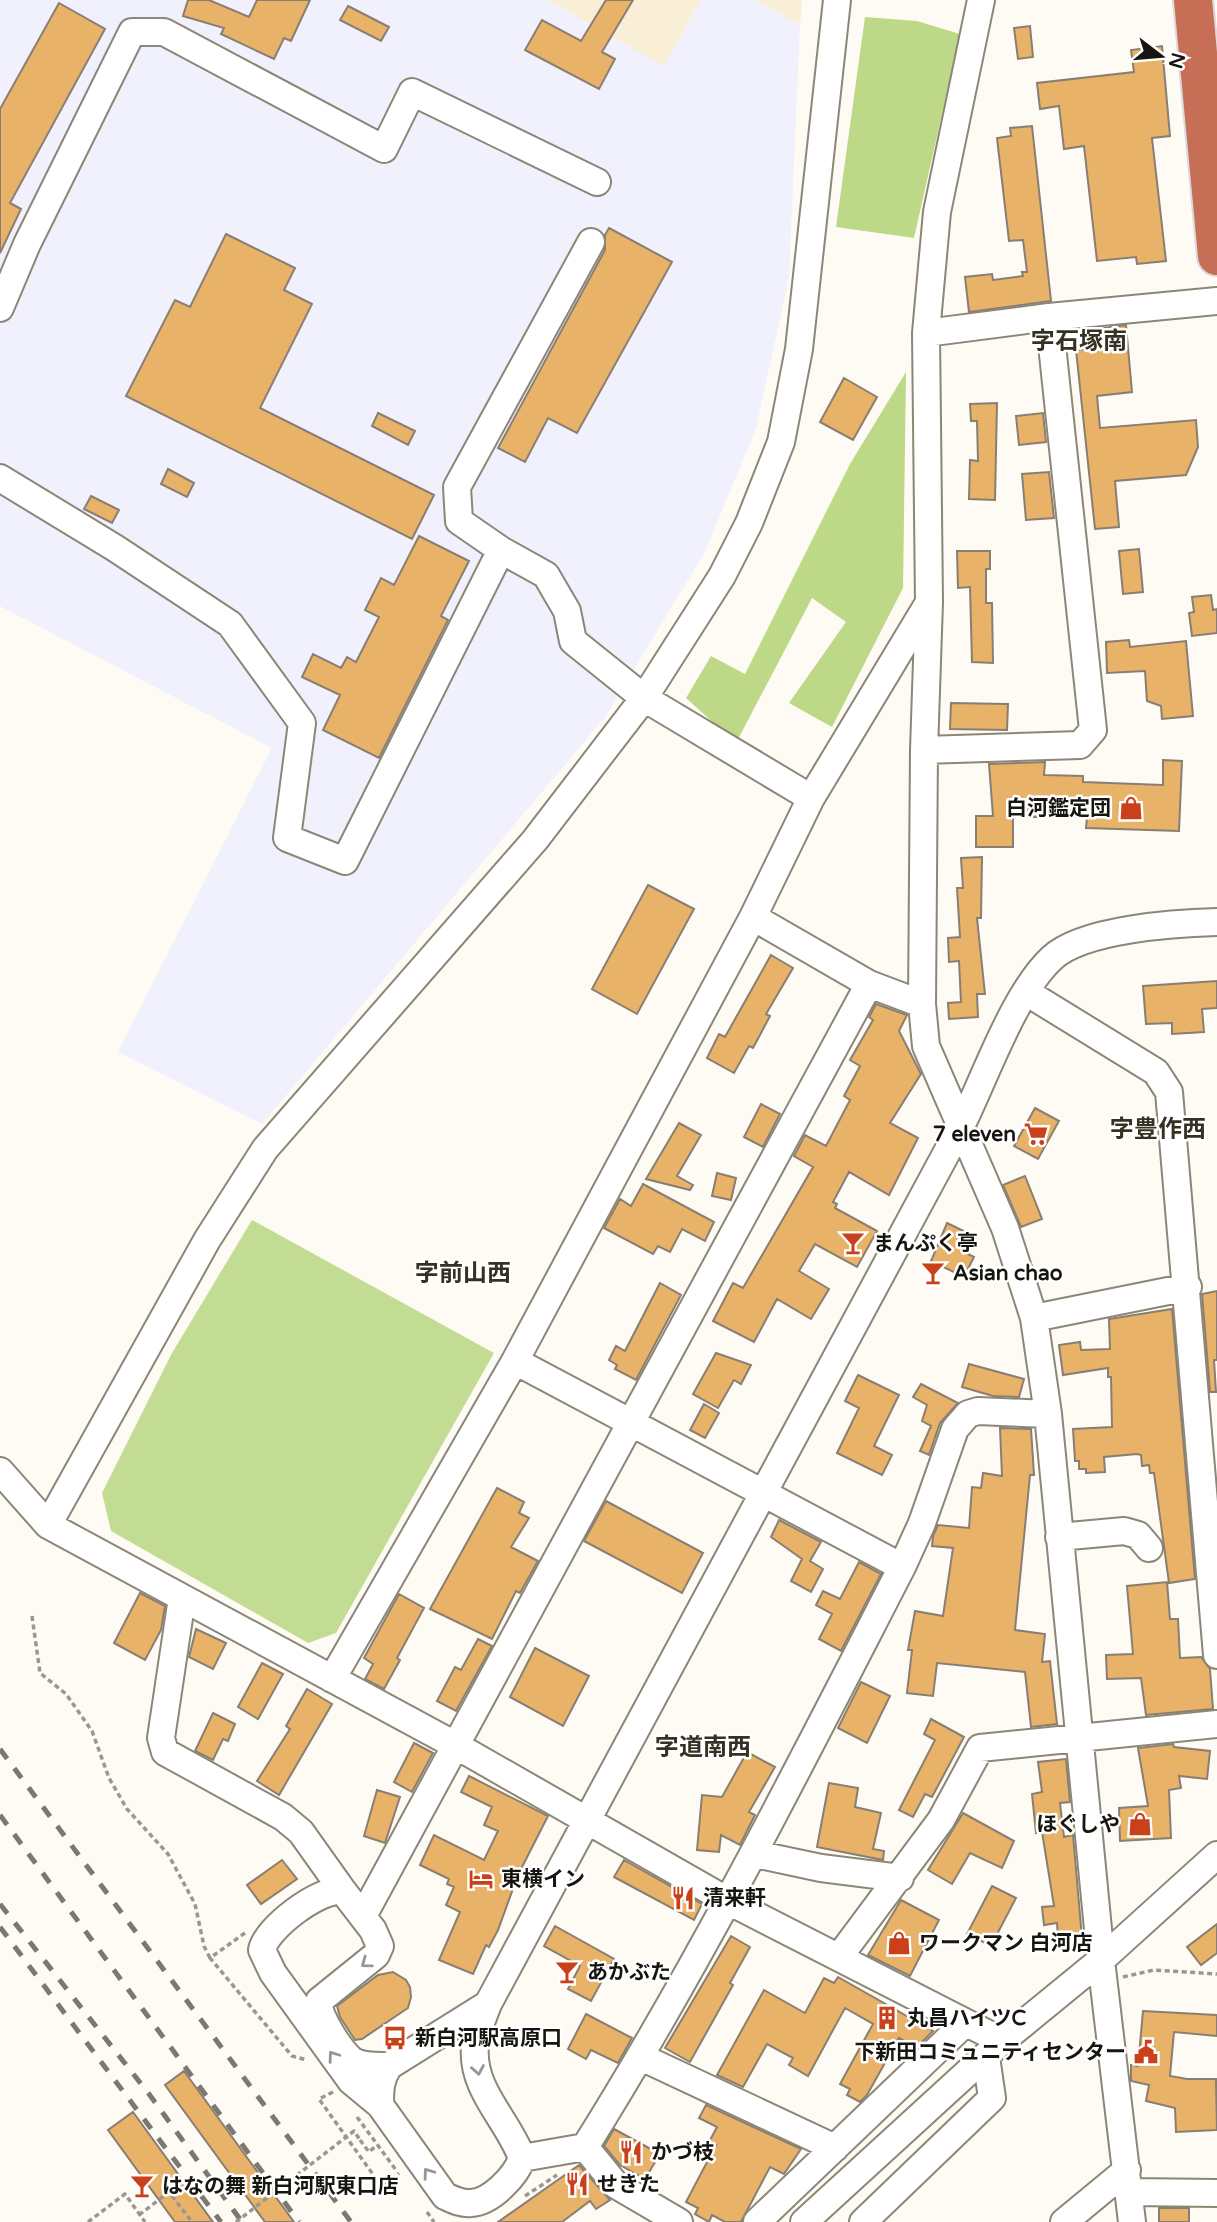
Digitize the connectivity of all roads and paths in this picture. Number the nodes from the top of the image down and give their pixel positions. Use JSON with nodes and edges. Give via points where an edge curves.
{"nodes":[{"id":1,"x":837,"y":0,"type":"edge"},
{"id":2,"x":1193,"y":0,"type":"edge"},
{"id":3,"x":975,"y":1,"type":"edge"},
{"id":4,"x":597,"y":181,"type":"dead end"},
{"id":5,"x":591,"y":242,"type":"dead end"},
{"id":6,"x":1217,"y":256,"type":"edge"},
{"id":7,"x":1217,"y":301,"type":"edge"},
{"id":8,"x":0,"y":308,"type":"edge"},
{"id":9,"x":1049,"y":317,"type":"junction"},
{"id":10,"x":926,"y":334,"type":"junction"},
{"id":11,"x":0,"y":478,"type":"edge"},
{"id":12,"x":501,"y":550,"type":"junction"},
{"id":13,"x":929,"y":602,"type":"junction"},
{"id":14,"x":644,"y":698,"type":"junction"},
{"id":15,"x":924,"y":750,"type":"junction"},
{"id":16,"x":811,"y":797,"type":"junction"},
{"id":17,"x":753,"y":917,"type":"junction"},
{"id":18,"x":1217,"y":922,"type":"edge"},
{"id":19,"x":869,"y":984,"type":"junction"},
{"id":20,"x":1026,"y":992,"type":"junction"},
{"id":21,"x":922,"y":1004,"type":"junction"},
{"id":22,"x":961,"y":1126,"type":"junction"},
{"id":23,"x":1188,"y":1287,"type":"junction"},
{"id":24,"x":1034,"y":1318,"type":"junction"},
{"id":25,"x":515,"y":1361,"type":"junction"},
{"id":26,"x":1048,"y":1415,"type":"junction"},
{"id":27,"x":634,"y":1422,"type":"junction"},
{"id":28,"x":0,"y":1471,"type":"edge"},
{"id":29,"x":762,"y":1491,"type":"junction"},
{"id":30,"x":48,"y":1525,"type":"junction"},
{"id":31,"x":1059,"y":1537,"type":"junction"},
{"id":32,"x":1149,"y":1548,"type":"dead end"},
{"id":33,"x":902,"y":1567,"type":"junction"},
{"id":34,"x":182,"y":1598,"type":"junction"},
{"id":35,"x":32,"y":1616,"type":"dead end"},
{"id":36,"x":1217,"y":1655,"type":"edge"},
{"id":37,"x":332,"y":1679,"type":"junction"},
{"id":38,"x":1217,"y":1724,"type":"edge"},
{"id":39,"x":1078,"y":1736,"type":"junction"},
{"id":40,"x":455,"y":1745,"type":"junction"},
{"id":41,"x":587,"y":1819,"type":"junction"},
{"id":42,"x":755,"y":1854,"type":"junction"},
{"id":43,"x":1217,"y":1855,"type":"edge"},
{"id":44,"x":900,"y":1878,"type":"junction"},
{"id":45,"x":343,"y":1891,"type":"junction"},
{"id":46,"x":727,"y":1901,"type":"junction"},
{"id":47,"x":363,"y":1916,"type":"junction"},
{"id":48,"x":839,"y":1957,"type":"junction"},
{"id":49,"x":210,"y":1958,"type":"dead end"},
{"id":50,"x":1103,"y":1971,"type":"junction"},
{"id":51,"x":1217,"y":1974,"type":"edge"},
{"id":52,"x":488,"y":2004,"type":"junction"},
{"id":53,"x":964,"y":2024,"type":"junction"},
{"id":54,"x":994,"y":2049,"type":"junction"},
{"id":55,"x":642,"y":2057,"type":"junction"},
{"id":56,"x":389,"y":2066,"type":"junction"},
{"id":57,"x":337,"y":2089,"type":"dead end"},
{"id":58,"x":380,"y":2105,"type":"junction"},
{"id":59,"x":346,"y":2139,"type":"junction"},
{"id":60,"x":377,"y":2145,"type":"dead end"},
{"id":61,"x":585,"y":2147,"type":"junction"},
{"id":62,"x":835,"y":2148,"type":"junction"},
{"id":63,"x":522,"y":2158,"type":"junction"},
{"id":64,"x":565,"y":2170,"type":"dead end"},
{"id":65,"x":399,"y":2173,"type":"dead end"},
{"id":66,"x":1128,"y":2181,"type":"junction"},
{"id":67,"x":1217,"y":2193,"type":"edge"},
{"id":68,"x":520,"y":2200,"type":"dead end"},
{"id":69,"x":139,"y":2215,"type":"junction"},
{"id":70,"x":88,"y":2222,"type":"edge"},
{"id":71,"x":145,"y":2222,"type":"edge"},
{"id":72,"x":192,"y":2222,"type":"edge"},
{"id":73,"x":236,"y":2222,"type":"edge"},
{"id":74,"x":679,"y":2222,"type":"edge"},
{"id":75,"x":757,"y":2222,"type":"edge"},
{"id":76,"x":804,"y":2222,"type":"edge"},
{"id":77,"x":863,"y":2222,"type":"edge"},
{"id":78,"x":1064,"y":2222,"type":"edge"},
{"id":79,"x":1132,"y":2222,"type":"edge"}],
"edges":[{"from":1,"to":14,"type":"street","via":[[799,349],[782,442],[722,576]]},
{"from":2,"to":6,"type":"highway"},
{"from":3,"to":10,"type":"street","via":[[937,212]]},
{"from":4,"to":8,"type":"street","via":[[412,92],[384,149],[164,32],[132,32]]},
{"from":5,"to":12,"type":"street","via":[[457,487],[459,521]]},
{"from":7,"to":9,"type":"street"},
{"from":9,"to":10,"type":"street"},
{"from":9,"to":15,"type":"street","via":[[1093,730],[1080,745]]},
{"from":10,"to":13,"type":"street"},
{"from":11,"to":12,"type":"street","via":[[230,624],[302,723],[288,838],[345,861]]},
{"from":12,"to":14,"type":"street","via":[[546,575],[567,611],[573,641]]},
{"from":13,"to":15,"type":"street"},
{"from":13,"to":16,"type":"street"},
{"from":14,"to":16,"type":"street"},
{"from":14,"to":30,"type":"street","via":[[535,840],[265,1149],[207,1240]]},
{"from":15,"to":21,"type":"street"},
{"from":16,"to":17,"type":"street"},
{"from":17,"to":19,"type":"street"},
{"from":17,"to":25,"type":"street"},
{"from":18,"to":20,"type":"street","via":[[1174,923],[1097,937],[1053,957]]},
{"from":19,"to":21,"type":"street"},
{"from":19,"to":27,"type":"street"},
{"from":20,"to":22,"type":"street"},
{"from":20,"to":23,"type":"street","via":[[1156,1072],[1169,1092]]},
{"from":21,"to":22,"type":"street","via":[[926,1046]]},
{"from":22,"to":24,"type":"street","via":[[1005,1228]]},
{"from":22,"to":29,"type":"street"},
{"from":23,"to":24,"type":"street"},
{"from":23,"to":36,"type":"street"},
{"from":24,"to":26,"type":"street"},
{"from":25,"to":27,"type":"street"},
{"from":25,"to":37,"type":"street"},
{"from":26,"to":31,"type":"street"},
{"from":26,"to":33,"type":"street","via":[[968,1414],[955,1429]]},
{"from":27,"to":29,"type":"street"},
{"from":27,"to":40,"type":"street"},
{"from":28,"to":30,"type":"street"},
{"from":29,"to":33,"type":"street"},
{"from":29,"to":41,"type":"street"},
{"from":30,"to":34,"type":"street"},
{"from":31,"to":32,"type":"street","via":[[1124,1531],[1138,1535]]},
{"from":31,"to":39,"type":"street"},
{"from":33,"to":42,"type":"street"},
{"from":34,"to":37,"type":"street"},
{"from":34,"to":45,"type":"street","via":[[161,1738],[165,1752],[283,1817],[301,1832]]},
{"from":35,"to":49,"type":"path","via":[[40,1672],[66,1694],[92,1731],[109,1779],[127,1809],[168,1854],[195,1904]]},
{"from":37,"to":40,"type":"street"},
{"from":38,"to":39,"type":"street"},
{"from":39,"to":44,"type":"street","via":[[980,1748],[942,1820]]},
{"from":39,"to":50,"type":"street"},
{"from":40,"to":41,"type":"street"},
{"from":40,"to":47,"type":"street"},
{"from":41,"to":46,"type":"street"},
{"from":41,"to":52,"type":"street"},
{"from":42,"to":44,"type":"street"},
{"from":42,"to":46,"type":"street"},
{"from":43,"to":50,"type":"street"},
{"from":44,"to":48,"type":"street"},
{"from":45,"to":47,"type":"street"},
{"from":58,"to":45,"type":"street","one_way":true,"via":[[351,2081],[262,1950],[267,1934],[322,1893]]},
{"from":46,"to":48,"type":"street"},
{"from":46,"to":55,"type":"street"},
{"from":47,"to":56,"type":"street","one_way":true,"via":[[378,1940],[379,1951],[326,1994],[317,2008],[348,2058]]},
{"from":48,"to":53,"type":"street"},
{"from":50,"to":51,"type":"path"},
{"from":50,"to":54,"type":"street"},
{"from":50,"to":66,"type":"street"},
{"from":52,"to":56,"type":"street"},
{"from":52,"to":63,"type":"street","one_way":true,"via":[[474,2048],[480,2083]]},
{"from":53,"to":54,"type":"street"},
{"from":53,"to":62,"type":"street"},
{"from":54,"to":76,"type":"street"},
{"from":54,"to":77,"type":"street","via":[[992,2098]]},
{"from":55,"to":61,"type":"street"},
{"from":55,"to":62,"type":"street"},
{"from":56,"to":58,"type":"street","via":[[382,2076]]},
{"from":57,"to":59,"type":"path","via":[[319,2099]]},
{"from":63,"to":58,"type":"street","one_way":true,"via":[[518,2170],[484,2200],[461,2203],[445,2196]]},
{"from":59,"to":60,"type":"path","bridge":true,"via":[[354,2132],[369,2152]]},
{"from":59,"to":65,"type":"path","via":[[383,2187]]},
{"from":59,"to":73,"type":"path","bridge":true},
{"from":61,"to":63,"type":"street"},
{"from":61,"to":74,"type":"street","via":[[616,2185]]},
{"from":62,"to":75,"type":"street"},
{"from":64,"to":68,"type":"path"},
{"from":66,"to":67,"type":"street"},
{"from":66,"to":78,"type":"street"},
{"from":66,"to":79,"type":"street"},
{"from":69,"to":70,"type":"path","via":[[125,2194]]},
{"from":69,"to":71,"type":"path"},
{"from":69,"to":72,"type":"path","via":[[169,2192]]}]}
